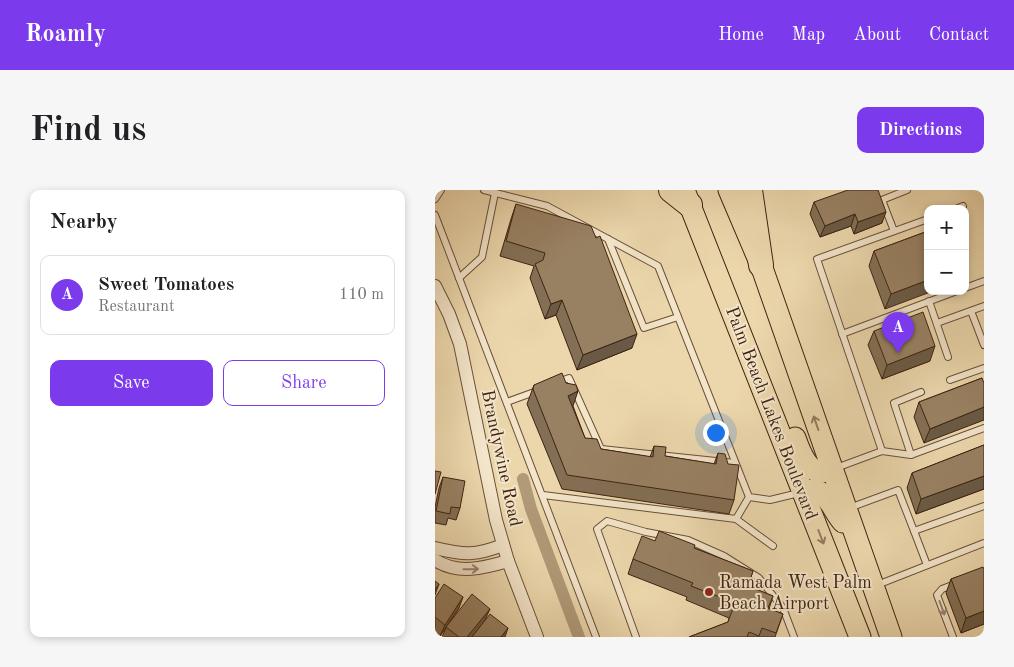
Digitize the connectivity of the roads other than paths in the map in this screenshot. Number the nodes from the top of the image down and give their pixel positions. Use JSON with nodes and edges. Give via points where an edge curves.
{"nodes":[{"id":1,"x":441,"y":190,"type":"edge"},
{"id":2,"x":483,"y":190,"type":"edge"},
{"id":3,"x":671,"y":190,"type":"edge"},
{"id":4,"x":729,"y":190,"type":"edge"},
{"id":5,"x":750,"y":190,"type":"edge"},
{"id":6,"x":907,"y":190,"type":"edge"},
{"id":7,"x":495,"y":193,"type":"junction"},
{"id":8,"x":687,"y":197,"type":"edge"},
{"id":9,"x":435,"y":199,"type":"edge"},
{"id":10,"x":435,"y":215,"type":"edge"},
{"id":11,"x":924,"y":220,"type":"edge"},
{"id":12,"x":894,"y":231,"type":"junction"},
{"id":13,"x":607,"y":239,"type":"junction"},
{"id":14,"x":761,"y":265,"type":"junction"},
{"id":15,"x":459,"y":278,"type":"junction"},
{"id":16,"x":984,"y":281,"type":"edge"},
{"id":17,"x":435,"y":286,"type":"edge"},
{"id":18,"x":969,"y":287,"type":"edge"},
{"id":19,"x":946,"y":295,"type":"edge"},
{"id":20,"x":929,"y":301,"type":"junction"},
{"id":21,"x":984,"y":306,"type":"edge"},
{"id":22,"x":971,"y":311,"type":"junction"},
{"id":23,"x":678,"y":317,"type":"junction"},
{"id":24,"x":937,"y":323,"type":"junction"},
{"id":25,"x":842,"y":334,"type":"junction"},
{"id":26,"x":744,"y":341,"type":"junction"},
{"id":27,"x":984,"y":345,"type":"edge"},
{"id":28,"x":948,"y":357,"type":"dead end"},
{"id":29,"x":984,"y":368,"type":"edge"},
{"id":30,"x":950,"y":380,"type":"dead end"},
{"id":31,"x":551,"y":385,"type":"edge"},
{"id":32,"x":543,"y":389,"type":"edge"},
{"id":33,"x":921,"y":392,"type":"dead end"},
{"id":34,"x":507,"y":402,"type":"junction"},
{"id":35,"x":984,"y":428,"type":"edge"},
{"id":36,"x":882,"y":451,"type":"junction"},
{"id":37,"x":911,"y":455,"type":"junction"},
{"id":38,"x":735,"y":463,"type":"junction"},
{"id":39,"x":832,"y":469,"type":"junction"},
{"id":40,"x":803,"y":492,"type":"junction"},
{"id":41,"x":543,"y":495,"type":"junction"},
{"id":42,"x":749,"y":497,"type":"junction"},
{"id":43,"x":984,"y":506,"type":"edge"},
{"id":44,"x":846,"y":509,"type":"junction"},
{"id":45,"x":736,"y":519,"type":"junction"},
{"id":46,"x":914,"y":532,"type":"junction"},
{"id":47,"x":856,"y":537,"type":"junction"},
{"id":48,"x":984,"y":543,"type":"edge"},
{"id":49,"x":503,"y":545,"type":"junction"},
{"id":50,"x":773,"y":546,"type":"dead end"},
{"id":51,"x":435,"y":548,"type":"edge"},
{"id":52,"x":435,"y":560,"type":"edge"},
{"id":53,"x":509,"y":560,"type":"junction"},
{"id":54,"x":927,"y":565,"type":"junction"},
{"id":55,"x":966,"y":580,"type":"edge"},
{"id":56,"x":873,"y":586,"type":"junction"},
{"id":57,"x":537,"y":637,"type":"edge"},
{"id":58,"x":596,"y":637,"type":"edge"},
{"id":59,"x":636,"y":637,"type":"edge"},
{"id":60,"x":794,"y":637,"type":"edge"},
{"id":61,"x":860,"y":637,"type":"edge"},
{"id":62,"x":891,"y":637,"type":"edge"},
{"id":63,"x":953,"y":637,"type":"edge"}],
"edges":[{"from":1,"to":9,"type":"lane"},
{"from":2,"to":7,"type":"lane"},
{"from":3,"to":8,"type":"highway"},
{"from":4,"to":14,"type":"main road","name":"Palm Beach Lakes Boulevard"},
{"from":5,"to":14,"type":"highway"},
{"from":6,"to":12,"type":"lane","via":[[882,200]]},
{"from":7,"to":13,"type":"lane","via":[[547,206]]},
{"from":7,"to":15,"type":"lane","via":[[482,257]]},
{"from":8,"to":26,"type":"main road","name":"Palm Beach Lakes Boulevard"},
{"from":10,"to":15,"type":"lane"},
{"from":11,"to":12,"type":"lane"},
{"from":12,"to":25,"type":"lane","via":[[817,260]]},
{"from":13,"to":23,"type":"lane","via":[[658,266]]},
{"from":13,"to":23,"type":"lane","via":[[644,328]]},
{"from":39,"to":14,"type":"main road","name":"Palm Beach Lakes Boulevard","one_way":true},
{"from":15,"to":34,"type":"lane"},
{"from":16,"to":18,"type":"lane"},
{"from":17,"to":49,"type":"street","name":"Brandywine Road","via":[[460,344]]},
{"from":19,"to":20,"type":"lane"},
{"from":20,"to":24,"type":"lane"},
{"from":20,"to":25,"type":"lane"},
{"from":21,"to":22,"type":"lane"},
{"from":22,"to":24,"type":"lane"},
{"from":22,"to":27,"type":"lane"},
{"from":23,"to":38,"type":"lane"},
{"from":24,"to":28,"type":"lane"},
{"from":25,"to":36,"type":"lane"},
{"from":26,"to":39,"type":"main road","via":[[761,359],[777,388],[804,459],[815,470]]},
{"from":26,"to":40,"type":"main road","name":"Palm Beach Lakes Boulevard"},
{"from":29,"to":30,"type":"lane"},
{"from":31,"to":38,"type":"lane","via":[[569,378],[601,449]]},
{"from":32,"to":34,"type":"lane"},
{"from":33,"to":37,"type":"lane","via":[[894,402]]},
{"from":34,"to":41,"type":"lane"},
{"from":35,"to":37,"type":"lane"},
{"from":36,"to":37,"type":"lane"},
{"from":36,"to":39,"type":"lane"},
{"from":38,"to":42,"type":"lane"},
{"from":39,"to":44,"type":"main road","name":"Palm Beach Lakes Boulevard"},
{"from":40,"to":42,"type":"lane","via":[[770,500]]},
{"from":40,"to":47,"type":"main road","via":[[812,489],[829,500]]},
{"from":40,"to":61,"type":"main road","name":"Palm Beach Lakes Boulevard","one_way":true},
{"from":41,"to":45,"type":"lane"},
{"from":41,"to":58,"type":"lane"},
{"from":42,"to":45,"type":"lane"},
{"from":43,"to":46,"type":"lane"},
{"from":44,"to":46,"type":"lane","via":[[898,490]]},
{"from":44,"to":47,"type":"main road","name":"Palm Beach Lakes Boulevard"},
{"from":45,"to":50,"type":"lane"},
{"from":46,"to":54,"type":"lane"},
{"from":47,"to":56,"type":"main road","name":"Palm Beach Lakes Boulevard"},
{"from":48,"to":54,"type":"lane"},
{"from":49,"to":51,"type":"street","via":[[474,554]]},
{"from":49,"to":53,"type":"street","name":"Brandywine Road"},
{"from":52,"to":53,"type":"street","one_way":true,"via":[[451,567],[477,570]]},
{"from":53,"to":57,"type":"street","name":"Brandywine Road"},
{"from":54,"to":56,"type":"lane"},
{"from":55,"to":63,"type":"lane","one_way":true,"via":[[942,589],[937,595]]},
{"from":56,"to":62,"type":"main road","name":"Palm Beach Lakes Boulevard"},
{"from":59,"to":60,"type":"lane","via":[[597,529],[607,521],[688,540],[724,556],[759,578],[783,608],[783,616]]}]}
